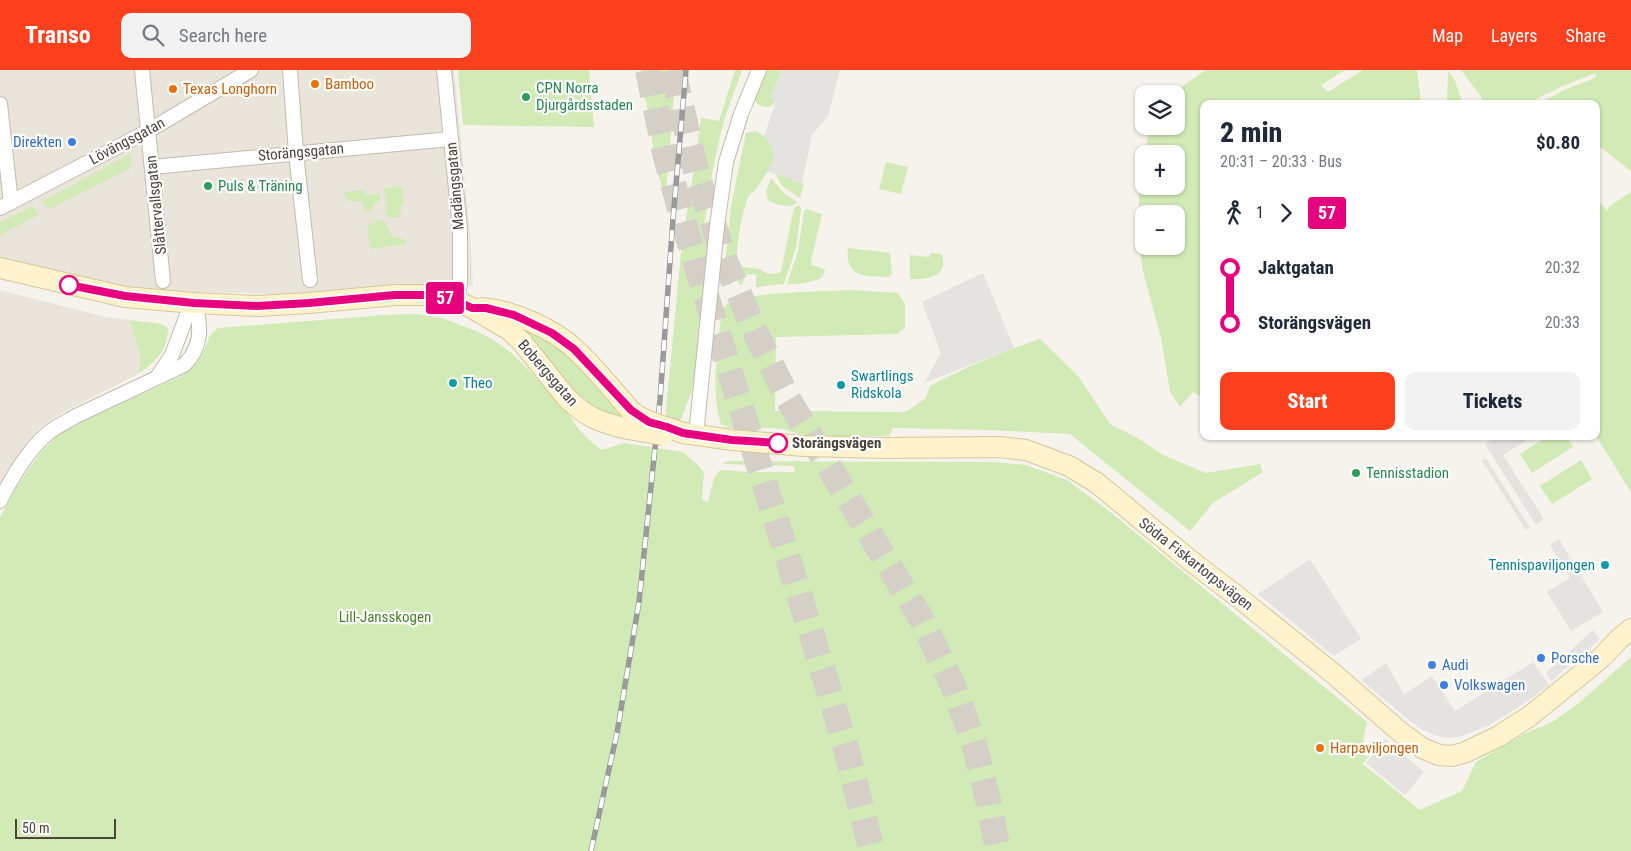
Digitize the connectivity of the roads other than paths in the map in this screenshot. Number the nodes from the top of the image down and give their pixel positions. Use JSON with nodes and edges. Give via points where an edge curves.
{"nodes":[{"id":1,"x":142,"y":70,"type":"edge"},
{"id":2,"x":251,"y":70,"type":"edge"},
{"id":3,"x":290,"y":70,"type":"edge"},
{"id":4,"x":444,"y":70,"type":"edge"},
{"id":5,"x":759,"y":70,"type":"edge"},
{"id":6,"x":0,"y":104,"type":"edge"},
{"id":7,"x":148,"y":131,"type":"junction"},
{"id":8,"x":450,"y":139,"type":"junction"},
{"id":9,"x":296,"y":153,"type":"junction"},
{"id":10,"x":152,"y":167,"type":"junction"},
{"id":11,"x":6,"y":206,"type":"edge"},
{"id":12,"x":0,"y":268,"type":"edge"},
{"id":13,"x":310,"y":280,"type":"dead end"},
{"id":14,"x":164,"y":281,"type":"dead end"},
{"id":15,"x":194,"y":303,"type":"junction"},
{"id":16,"x":464,"y":305,"type":"junction"},
{"id":17,"x":157,"y":376,"type":"junction"},
{"id":18,"x":630,"y":420,"type":"junction"},
{"id":19,"x":689,"y":434,"type":"junction"},
{"id":20,"x":0,"y":501,"type":"edge"},
{"id":21,"x":1631,"y":629,"type":"edge"}],
"edges":[{"from":1,"to":7,"type":"street","name":"Slåttervallsgatan"},
{"from":2,"to":7,"type":"street","name":"Lövängsgatan"},
{"from":3,"to":9,"type":"street"},
{"from":4,"to":8,"type":"street","name":"Madängsgatan"},
{"from":5,"to":19,"type":"street","via":[[726,162]]},
{"from":6,"to":11,"type":"street"},
{"from":7,"to":10,"type":"street","name":"Slåttervallsgatan"},
{"from":7,"to":11,"type":"street","name":"Lövängsgatan"},
{"from":8,"to":9,"type":"street","name":"Storängsgatan"},
{"from":8,"to":16,"type":"street","name":"Madängsgatan"},
{"from":9,"to":10,"type":"street","name":"Storängsgatan"},
{"from":9,"to":13,"type":"street"},
{"from":10,"to":14,"type":"street","name":"Slåttervallsgatan"},
{"from":12,"to":15,"type":"street","name":"Bobergsgatan","via":[[125,296]]},
{"from":15,"to":16,"type":"street","name":"Bobergsgatan","via":[[257,306],[420,294]]},
{"from":15,"to":17,"type":"street","via":[[172,355]]},
{"from":15,"to":17,"type":"street","via":[[199,316],[199,332],[192,357],[184,365]]},
{"from":16,"to":18,"type":"street","name":"Bobergsgatan","via":[[514,315],[552,333],[574,349]]},
{"from":16,"to":18,"type":"street","name":"Bobergsgatan","via":[[509,330],[574,406],[589,417],[606,424]]},
{"from":17,"to":20,"type":"street","via":[[46,435],[27,457]]},
{"from":18,"to":19,"type":"street","name":"Södra Fiskartorpsvägen","bridge":true,"via":[[668,436]]},
{"from":19,"to":21,"type":"street","name":"Södra Fiskartorpsvägen","via":[[804,446],[999,447],[1026,450],[1069,466],[1096,483],[1238,596],[1399,731],[1422,748],[1439,755],[1466,752],[1530,716]]}]}
